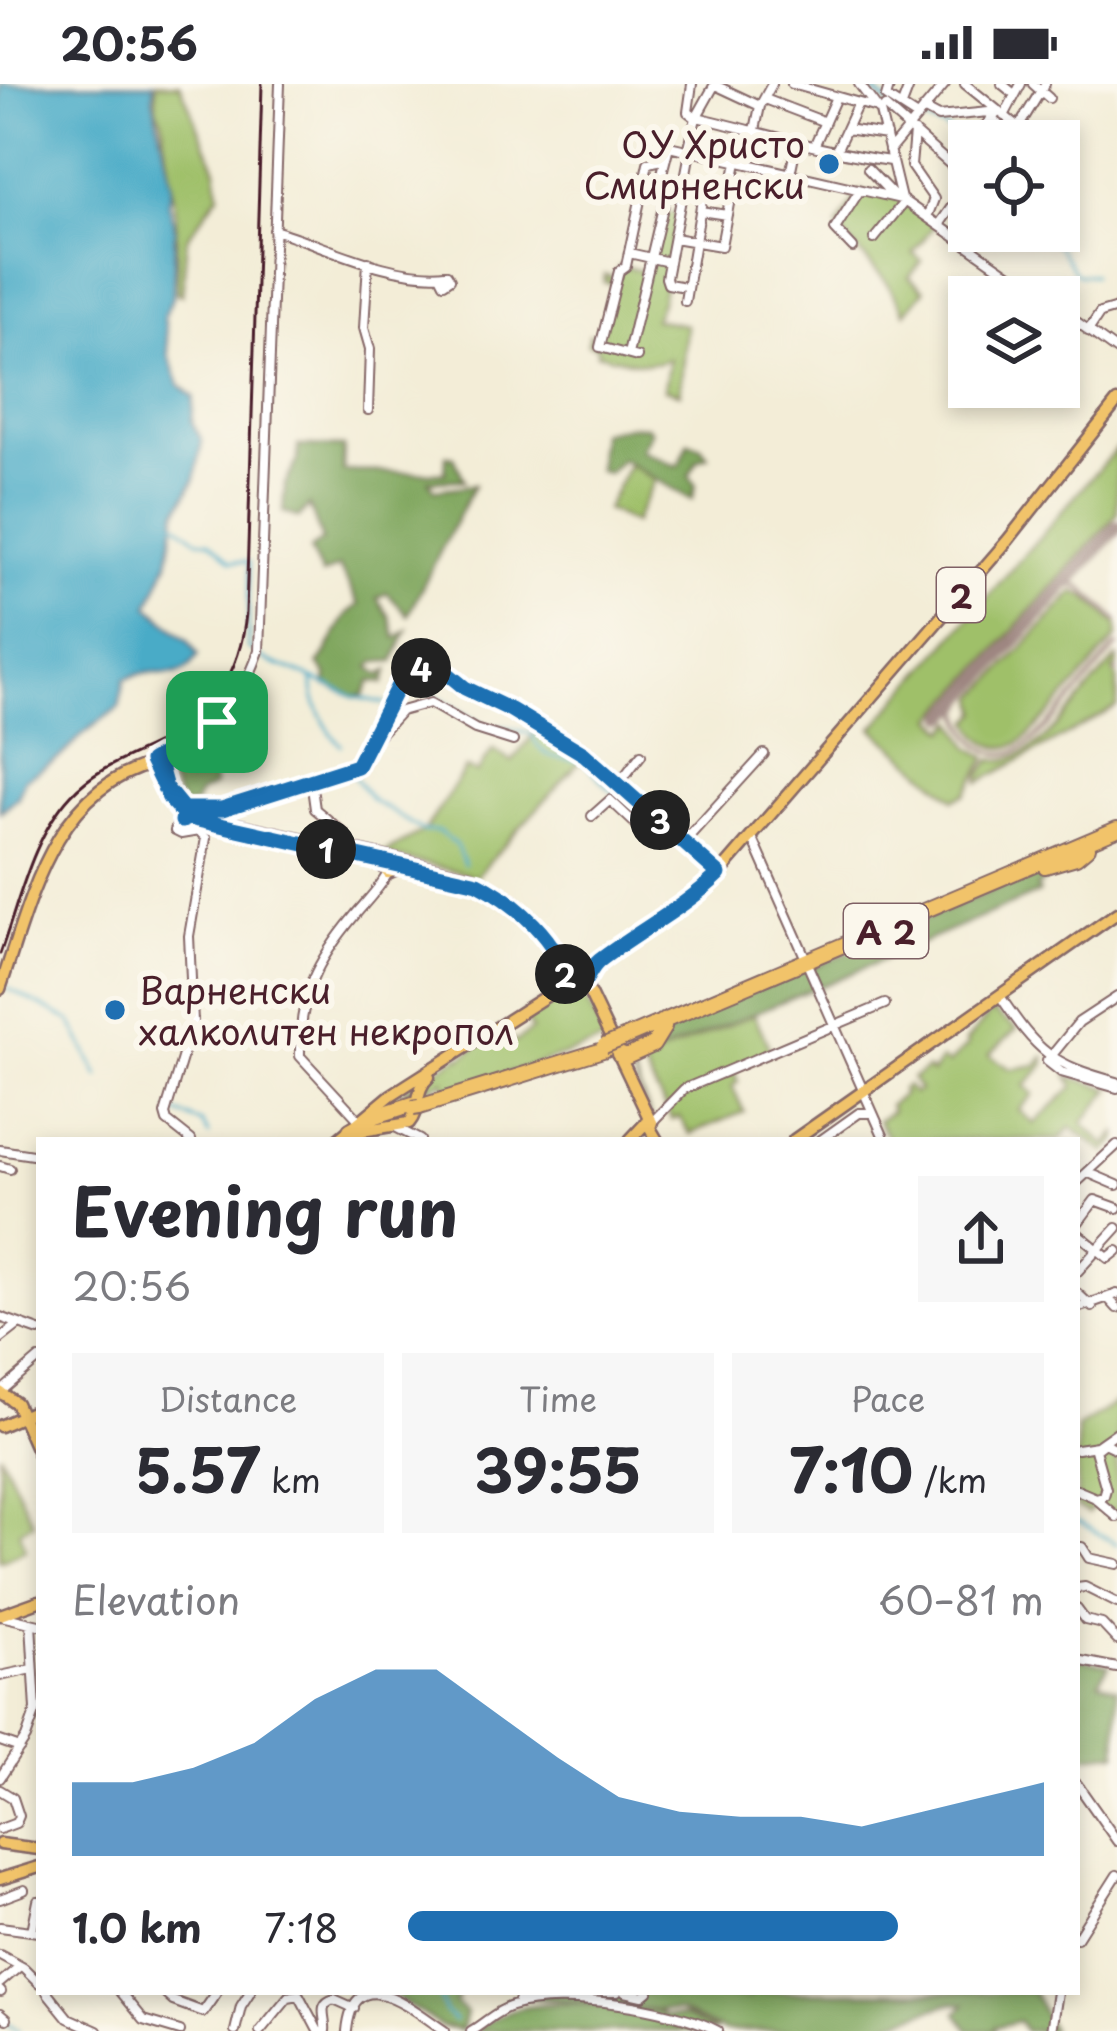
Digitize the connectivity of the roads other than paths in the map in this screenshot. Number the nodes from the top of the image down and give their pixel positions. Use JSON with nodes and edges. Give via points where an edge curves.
{"nodes":[{"id":1,"x":280,"y":84,"type":"edge"},
{"id":2,"x":692,"y":84,"type":"edge"},
{"id":3,"x":772,"y":84,"type":"edge"},
{"id":4,"x":792,"y":84,"type":"edge"},
{"id":5,"x":859,"y":84,"type":"edge"},
{"id":6,"x":890,"y":84,"type":"edge"},
{"id":7,"x":910,"y":84,"type":"edge"},
{"id":8,"x":945,"y":84,"type":"edge"},
{"id":9,"x":965,"y":84,"type":"edge"},
{"id":10,"x":1002,"y":84,"type":"edge"},
{"id":11,"x":1021,"y":84,"type":"edge"},
{"id":12,"x":715,"y":85,"type":"edge"},
{"id":13,"x":1039,"y":86,"type":"edge"},
{"id":14,"x":1013,"y":93,"type":"junction"},
{"id":15,"x":836,"y":97,"type":"junction"},
{"id":16,"x":1049,"y":98,"type":"dead end"},
{"id":17,"x":762,"y":103,"type":"junction"},
{"id":18,"x":858,"y":103,"type":"junction"},
{"id":19,"x":882,"y":104,"type":"junction"},
{"id":20,"x":902,"y":106,"type":"junction"},
{"id":21,"x":920,"y":113,"type":"junction"},
{"id":22,"x":998,"y":117,"type":"junction"},
{"id":23,"x":696,"y":118,"type":"junction"},
{"id":24,"x":995,"y":120,"type":"edge"},
{"id":25,"x":998,"y":120,"type":"edge"},
{"id":26,"x":1004,"y":120,"type":"edge"},
{"id":27,"x":1023,"y":120,"type":"edge"},
{"id":28,"x":825,"y":122,"type":"junction"},
{"id":29,"x":846,"y":129,"type":"junction"},
{"id":30,"x":912,"y":129,"type":"junction"},
{"id":31,"x":753,"y":130,"type":"junction"},
{"id":32,"x":886,"y":135,"type":"junction"},
{"id":33,"x":797,"y":140,"type":"junction"},
{"id":34,"x":815,"y":144,"type":"junction"},
{"id":35,"x":689,"y":151,"type":"junction"},
{"id":36,"x":835,"y":153,"type":"junction"},
{"id":37,"x":889,"y":156,"type":"junction"},
{"id":38,"x":663,"y":160,"type":"junction"},
{"id":39,"x":737,"y":162,"type":"junction"},
{"id":40,"x":948,"y":162,"type":"edge"},
{"id":41,"x":748,"y":164,"type":"junction"},
{"id":42,"x":868,"y":169,"type":"dead end"},
{"id":43,"x":790,"y":174,"type":"junction"},
{"id":44,"x":860,"y":190,"type":"junction"},
{"id":45,"x":641,"y":194,"type":"junction"},
{"id":46,"x":731,"y":194,"type":"junction"},
{"id":47,"x":897,"y":196,"type":"junction"},
{"id":48,"x":661,"y":198,"type":"junction"},
{"id":49,"x":680,"y":202,"type":"junction"},
{"id":50,"x":948,"y":209,"type":"edge"},
{"id":51,"x":700,"y":211,"type":"junction"},
{"id":52,"x":727,"y":215,"type":"junction"},
{"id":53,"x":927,"y":218,"type":"junction"},
{"id":54,"x":938,"y":225,"type":"junction"},
{"id":55,"x":278,"y":229,"type":"junction"},
{"id":56,"x":674,"y":238,"type":"junction"},
{"id":57,"x":874,"y":239,"type":"dead end"},
{"id":58,"x":696,"y":242,"type":"junction"},
{"id":59,"x":854,"y":248,"type":"dead end"},
{"id":60,"x":629,"y":254,"type":"junction"},
{"id":61,"x":653,"y":258,"type":"junction"},
{"id":62,"x":368,"y":262,"type":"junction"},
{"id":63,"x":669,"y":262,"type":"junction"},
{"id":64,"x":1012,"y":276,"type":"edge"},
{"id":65,"x":444,"y":278,"type":"dead end"},
{"id":66,"x":680,"y":286,"type":"dead end"},
{"id":67,"x":685,"y":301,"type":"dead end"},
{"id":68,"x":1117,"y":308,"type":"edge"},
{"id":69,"x":1080,"y":325,"type":"edge"},
{"id":70,"x":1088,"y":331,"type":"junction"},
{"id":71,"x":1117,"y":351,"type":"edge"},
{"id":72,"x":1117,"y":402,"type":"edge"},
{"id":73,"x":368,"y":410,"type":"dead end"},
{"id":74,"x":372,"y":740,"type":"junction"},
{"id":75,"x":513,"y":741,"type":"dead end"},
{"id":76,"x":764,"y":754,"type":"dead end"},
{"id":77,"x":641,"y":755,"type":"dead end"},
{"id":78,"x":157,"y":764,"type":"junction"},
{"id":79,"x":310,"y":780,"type":"junction"},
{"id":80,"x":620,"y":782,"type":"junction"},
{"id":81,"x":592,"y":816,"type":"dead end"},
{"id":82,"x":185,"y":817,"type":"junction"},
{"id":83,"x":670,"y":829,"type":"junction"},
{"id":84,"x":1117,"y":831,"type":"edge"},
{"id":85,"x":752,"y":837,"type":"junction"},
{"id":86,"x":1095,"y":838,"type":"junction"},
{"id":87,"x":684,"y":842,"type":"junction"},
{"id":88,"x":343,"y":850,"type":"junction"},
{"id":89,"x":392,"y":863,"type":"junction"},
{"id":90,"x":719,"y":874,"type":"junction"},
{"id":91,"x":1117,"y":914,"type":"edge"},
{"id":92,"x":0,"y":976,"type":"edge"},
{"id":93,"x":574,"y":978,"type":"junction"},
{"id":94,"x":0,"y":988,"type":"edge"},
{"id":95,"x":1000,"y":996,"type":"junction"},
{"id":96,"x":1117,"y":997,"type":"edge"},
{"id":97,"x":885,"y":1004,"type":"dead end"},
{"id":98,"x":666,"y":1023,"type":"junction"},
{"id":99,"x":834,"y":1026,"type":"junction"},
{"id":100,"x":616,"y":1048,"type":"junction"},
{"id":101,"x":466,"y":1050,"type":"junction"},
{"id":102,"x":1048,"y":1058,"type":"junction"},
{"id":103,"x":1117,"y":1085,"type":"edge"},
{"id":104,"x":862,"y":1093,"type":"junction"},
{"id":105,"x":416,"y":1106,"type":"junction"},
{"id":106,"x":871,"y":1113,"type":"junction"},
{"id":107,"x":381,"y":1121,"type":"junction"},
{"id":108,"x":651,"y":1128,"type":"edge"},
{"id":109,"x":349,"y":1133,"type":"edge"},
{"id":110,"x":187,"y":1137,"type":"edge"},
{"id":111,"x":416,"y":1137,"type":"edge"},
{"id":112,"x":420,"y":1137,"type":"edge"},
{"id":113,"x":798,"y":1137,"type":"edge"},
{"id":114,"x":825,"y":1137,"type":"edge"},
{"id":115,"x":883,"y":1137,"type":"edge"},
{"id":116,"x":1117,"y":1148,"type":"edge"},
{"id":117,"x":0,"y":1150,"type":"edge"},
{"id":118,"x":36,"y":1156,"type":"edge"},
{"id":119,"x":1091,"y":1174,"type":"junction"},
{"id":120,"x":1080,"y":1182,"type":"edge"},
{"id":121,"x":1117,"y":1185,"type":"edge"},
{"id":122,"x":1117,"y":1208,"type":"edge"},
{"id":123,"x":1080,"y":1223,"type":"edge"},
{"id":124,"x":1117,"y":1228,"type":"edge"},
{"id":125,"x":1080,"y":1231,"type":"edge"},
{"id":126,"x":1098,"y":1249,"type":"junction"},
{"id":127,"x":1117,"y":1252,"type":"edge"},
{"id":128,"x":1080,"y":1269,"type":"edge"},
{"id":129,"x":1114,"y":1300,"type":"edge"},
{"id":130,"x":1083,"y":1304,"type":"edge"},
{"id":131,"x":0,"y":1317,"type":"edge"},
{"id":132,"x":18,"y":1324,"type":"junction"},
{"id":133,"x":36,"y":1330,"type":"edge"},
{"id":134,"x":0,"y":1339,"type":"edge"},
{"id":135,"x":36,"y":1360,"type":"edge"},
{"id":136,"x":1,"y":1390,"type":"edge"},
{"id":137,"x":36,"y":1408,"type":"edge"},
{"id":138,"x":23,"y":1414,"type":"junction"},
{"id":139,"x":0,"y":1424,"type":"edge"},
{"id":140,"x":1117,"y":1432,"type":"edge"},
{"id":141,"x":36,"y":1444,"type":"edge"},
{"id":142,"x":1096,"y":1447,"type":"junction"},
{"id":143,"x":1080,"y":1449,"type":"edge"},
{"id":144,"x":1116,"y":1450,"type":"edge"},
{"id":145,"x":1080,"y":1491,"type":"edge"},
{"id":146,"x":1094,"y":1497,"type":"junction"},
{"id":147,"x":1117,"y":1517,"type":"edge"},
{"id":148,"x":1080,"y":1548,"type":"edge"},
{"id":149,"x":1117,"y":1564,"type":"edge"},
{"id":150,"x":1080,"y":1588,"type":"edge"},
{"id":151,"x":36,"y":1603,"type":"edge"},
{"id":152,"x":1117,"y":1603,"type":"edge"},
{"id":153,"x":3,"y":1617,"type":"edge"},
{"id":154,"x":1081,"y":1622,"type":"edge"},
{"id":155,"x":35,"y":1624,"type":"edge"},
{"id":156,"x":1117,"y":1640,"type":"edge"},
{"id":157,"x":1080,"y":1661,"type":"edge"},
{"id":158,"x":1117,"y":1668,"type":"edge"},
{"id":159,"x":33,"y":1670,"type":"junction"},
{"id":160,"x":0,"y":1676,"type":"edge"},
{"id":161,"x":0,"y":1741,"type":"edge"},
{"id":162,"x":20,"y":1748,"type":"junction"},
{"id":163,"x":2,"y":1773,"type":"edge"},
{"id":164,"x":1080,"y":1788,"type":"edge"},
{"id":165,"x":0,"y":1790,"type":"edge"},
{"id":166,"x":0,"y":1828,"type":"edge"},
{"id":167,"x":1117,"y":1841,"type":"edge"},
{"id":168,"x":2,"y":1844,"type":"edge"},
{"id":169,"x":36,"y":1846,"type":"edge"},
{"id":170,"x":36,"y":1866,"type":"edge"},
{"id":171,"x":1117,"y":1875,"type":"edge"},
{"id":172,"x":0,"y":1879,"type":"edge"},
{"id":173,"x":25,"y":1890,"type":"dead end"},
{"id":174,"x":0,"y":1899,"type":"edge"},
{"id":175,"x":0,"y":1927,"type":"edge"},
{"id":176,"x":36,"y":1932,"type":"edge"},
{"id":177,"x":1080,"y":1933,"type":"edge"},
{"id":178,"x":0,"y":1955,"type":"edge"},
{"id":179,"x":20,"y":1966,"type":"junction"},
{"id":180,"x":36,"y":1980,"type":"edge"},
{"id":181,"x":0,"y":1989,"type":"edge"},
{"id":182,"x":48,"y":1995,"type":"edge"},
{"id":183,"x":122,"y":1995,"type":"edge"},
{"id":184,"x":166,"y":1995,"type":"edge"},
{"id":185,"x":215,"y":1995,"type":"edge"},
{"id":186,"x":248,"y":1995,"type":"edge"},
{"id":187,"x":373,"y":1995,"type":"edge"},
{"id":188,"x":393,"y":1995,"type":"edge"},
{"id":189,"x":523,"y":1995,"type":"edge"},
{"id":190,"x":1057,"y":1995,"type":"edge"},
{"id":191,"x":518,"y":2004,"type":"junction"},
{"id":192,"x":354,"y":2008,"type":"junction"},
{"id":193,"x":142,"y":2020,"type":"junction"},
{"id":194,"x":85,"y":2028,"type":"edge"},
{"id":195,"x":97,"y":2031,"type":"edge"},
{"id":196,"x":139,"y":2031,"type":"edge"},
{"id":197,"x":181,"y":2031,"type":"edge"},
{"id":198,"x":235,"y":2031,"type":"edge"},
{"id":199,"x":260,"y":2031,"type":"edge"},
{"id":200,"x":322,"y":2031,"type":"edge"},
{"id":201,"x":347,"y":2031,"type":"edge"},
{"id":202,"x":445,"y":2031,"type":"edge"},
{"id":203,"x":471,"y":2031,"type":"edge"},
{"id":204,"x":718,"y":2031,"type":"edge"},
{"id":205,"x":1051,"y":2031,"type":"edge"}],
"edges":[{"from":1,"to":55,"type":"street"},
{"from":2,"to":23,"type":"street","via":[[688,112]]},
{"from":3,"to":17,"type":"street"},
{"from":4,"to":15,"type":"street"},
{"from":5,"to":19,"type":"street"},
{"from":6,"to":19,"type":"street"},
{"from":7,"to":20,"type":"street"},
{"from":8,"to":21,"type":"street"},
{"from":9,"to":22,"type":"street"},
{"from":10,"to":14,"type":"street"},
{"from":11,"to":14,"type":"street"},
{"from":12,"to":17,"type":"street"},
{"from":12,"to":23,"type":"street"},
{"from":13,"to":16,"type":"street"},
{"from":13,"to":27,"type":"street"},
{"from":14,"to":22,"type":"street"},
{"from":15,"to":18,"type":"street"},
{"from":15,"to":28,"type":"street"},
{"from":17,"to":28,"type":"street"},
{"from":17,"to":31,"type":"street"},
{"from":18,"to":19,"type":"street"},
{"from":18,"to":29,"type":"street"},
{"from":19,"to":20,"type":"street"},
{"from":19,"to":30,"type":"street"},
{"from":19,"to":32,"type":"street"},
{"from":20,"to":21,"type":"street"},
{"from":21,"to":22,"type":"street"},
{"from":21,"to":30,"type":"street"},
{"from":22,"to":24,"type":"street"},
{"from":22,"to":25,"type":"street"},
{"from":22,"to":26,"type":"street"},
{"from":23,"to":31,"type":"street"},
{"from":23,"to":35,"type":"street"},
{"from":28,"to":34,"type":"street"},
{"from":29,"to":32,"type":"street"},
{"from":29,"to":36,"type":"street"},
{"from":30,"to":37,"type":"street"},
{"from":30,"to":40,"type":"street"},
{"from":30,"to":53,"type":"street","via":[[911,166],[934,200]]},
{"from":31,"to":33,"type":"street"},
{"from":31,"to":41,"type":"street"},
{"from":32,"to":37,"type":"street"},
{"from":33,"to":34,"type":"street"},
{"from":33,"to":43,"type":"street"},
{"from":34,"to":36,"type":"street"},
{"from":35,"to":38,"type":"street","via":[[667,146]]},
{"from":35,"to":39,"type":"street"},
{"from":35,"to":49,"type":"street"},
{"from":36,"to":37,"type":"street"},
{"from":37,"to":47,"type":"street"},
{"from":38,"to":45,"type":"street","via":[[650,161]]},
{"from":38,"to":48,"type":"street"},
{"from":39,"to":41,"type":"street"},
{"from":39,"to":46,"type":"street"},
{"from":41,"to":43,"type":"street"},
{"from":42,"to":47,"type":"street"},
{"from":43,"to":44,"type":"street"},
{"from":44,"to":47,"type":"street"},
{"from":44,"to":59,"type":"street","via":[[836,229]]},
{"from":45,"to":48,"type":"street"},
{"from":45,"to":60,"type":"street"},
{"from":46,"to":51,"type":"street","via":[[704,188]]},
{"from":46,"to":52,"type":"street"},
{"from":47,"to":53,"type":"street"},
{"from":47,"to":57,"type":"street"},
{"from":48,"to":49,"type":"street"},
{"from":48,"to":61,"type":"street"},
{"from":49,"to":56,"type":"street"},
{"from":50,"to":54,"type":"street"},
{"from":51,"to":52,"type":"street"},
{"from":51,"to":58,"type":"street"},
{"from":52,"to":58,"type":"street","via":[[721,246]]},
{"from":53,"to":54,"type":"street"},
{"from":54,"to":64,"type":"street"},
{"from":55,"to":62,"type":"street"},
{"from":55,"to":78,"type":"street","via":[[258,655],[217,722]]},
{"from":56,"to":58,"type":"street"},
{"from":56,"to":63,"type":"street"},
{"from":58,"to":67,"type":"street"},
{"from":60,"to":61,"type":"street"},
{"from":60,"to":61,"type":"street","via":[[599,347],[632,356]]},
{"from":61,"to":63,"type":"street"},
{"from":62,"to":65,"type":"street"},
{"from":62,"to":73,"type":"street"},
{"from":63,"to":66,"type":"street","via":[[665,280]]},
{"from":68,"to":70,"type":"street","via":[[1100,313]]},
{"from":69,"to":70,"type":"street"},
{"from":70,"to":71,"type":"street"},
{"from":72,"to":85,"type":"main road","number":"2"},
{"from":74,"to":75,"type":"street","via":[[401,711],[430,704]]},
{"from":74,"to":79,"type":"street","via":[[357,766]]},
{"from":74,"to":80,"type":"street","via":[[412,666],[448,674]]},
{"from":76,"to":87,"type":"street"},
{"from":77,"to":80,"type":"street"},
{"from":78,"to":82,"type":"main road"},
{"from":78,"to":92,"type":"main road","via":[[96,789],[56,832]]},
{"from":78,"to":94,"type":"main road","via":[[97,794],[59,834]]},
{"from":79,"to":82,"type":"street"},
{"from":79,"to":88,"type":"street","via":[[315,809],[344,832]]},
{"from":80,"to":83,"type":"street"},
{"from":81,"to":83,"type":"street","via":[[610,800],[649,835]]},
{"from":82,"to":88,"type":"main road"},
{"from":82,"to":110,"type":"street","via":[[206,838],[189,936],[193,1026],[165,1114]]},
{"from":83,"to":87,"type":"street"},
{"from":84,"to":86,"type":"highway","number":"A 2"},
{"from":85,"to":90,"type":"main road","number":"2"},
{"from":85,"to":99,"type":"street"},
{"from":86,"to":98,"type":"highway","number":"A 2"},
{"from":86,"to":98,"type":"highway","number":"A 2"},
{"from":87,"to":90,"type":"street"},
{"from":88,"to":89,"type":"main road"},
{"from":89,"to":93,"type":"main road","via":[[483,882],[507,897]]},
{"from":89,"to":109,"type":"street","via":[[304,998],[302,1059]]},
{"from":90,"to":93,"type":"main road","number":"2"},
{"from":91,"to":95,"type":"main road"},
{"from":93,"to":100,"type":"main road"},
{"from":93,"to":101,"type":"main road","number":"2"},
{"from":93,"to":108,"type":"main road"},
{"from":95,"to":102,"type":"street"},
{"from":95,"to":104,"type":"main road"},
{"from":96,"to":102,"type":"street","via":[[1079,1022]]},
{"from":97,"to":99,"type":"street"},
{"from":98,"to":100,"type":"highway","number":"A 2"},
{"from":98,"to":100,"type":"highway","number":"A 2","via":[[651,1038]]},
{"from":99,"to":104,"type":"street"},
{"from":99,"to":108,"type":"street","via":[[684,1089]]},
{"from":100,"to":105,"type":"highway","number":"A 2"},
{"from":100,"to":108,"type":"main road"},
{"from":101,"to":105,"type":"main road","number":"2","via":[[424,1082]]},
{"from":101,"to":109,"type":"main road","number":"2","via":[[391,1095]]},
{"from":102,"to":103,"type":"street"},
{"from":104,"to":106,"type":"street"},
{"from":104,"to":113,"type":"main road"},
{"from":105,"to":107,"type":"highway","number":"A 2"},
{"from":105,"to":109,"type":"highway","number":"A 2"},
{"from":105,"to":112,"type":"street"},
{"from":106,"to":114,"type":"street"},
{"from":106,"to":115,"type":"street"},
{"from":107,"to":109,"type":"highway","number":"A 2"},
{"from":107,"to":111,"type":"street"},
{"from":116,"to":119,"type":"street"},
{"from":117,"to":118,"type":"street"},
{"from":119,"to":120,"type":"street"},
{"from":119,"to":121,"type":"street"},
{"from":122,"to":123,"type":"street","via":[[1095,1200]]},
{"from":124,"to":126,"type":"street"},
{"from":125,"to":126,"type":"street"},
{"from":126,"to":127,"type":"street","via":[[1108,1258]]},
{"from":126,"to":128,"type":"street"},
{"from":129,"to":130,"type":"street"},
{"from":131,"to":132,"type":"street"},
{"from":132,"to":133,"type":"street"},
{"from":132,"to":134,"type":"street"},
{"from":135,"to":136,"type":"street"},
{"from":136,"to":138,"type":"main road"},
{"from":137,"to":138,"type":"main road"},
{"from":138,"to":139,"type":"main road"},
{"from":138,"to":141,"type":"main road"},
{"from":140,"to":142,"type":"street"},
{"from":142,"to":143,"type":"street"},
{"from":142,"to":144,"type":"street"},
{"from":142,"to":146,"type":"street","via":[[1106,1491]]},
{"from":145,"to":146,"type":"street"},
{"from":146,"to":147,"type":"street"},
{"from":148,"to":149,"type":"street"},
{"from":150,"to":152,"type":"street"},
{"from":151,"to":153,"type":"main road"},
{"from":153,"to":155,"type":"street"},
{"from":154,"to":156,"type":"street","via":[[1102,1624]]},
{"from":155,"to":159,"type":"street"},
{"from":157,"to":158,"type":"street"},
{"from":159,"to":160,"type":"street"},
{"from":159,"to":162,"type":"street","via":[[36,1712]]},
{"from":161,"to":162,"type":"street"},
{"from":162,"to":163,"type":"street"},
{"from":164,"to":167,"type":"street"},
{"from":165,"to":166,"type":"street","via":[[19,1816]]},
{"from":168,"to":169,"type":"main road"},
{"from":170,"to":172,"type":"main road"},
{"from":171,"to":177,"type":"street"},
{"from":173,"to":174,"type":"street"},
{"from":175,"to":176,"type":"street"},
{"from":178,"to":179,"type":"street"},
{"from":179,"to":180,"type":"street"},
{"from":179,"to":181,"type":"street"},
{"from":182,"to":194,"type":"street"},
{"from":183,"to":193,"type":"street"},
{"from":184,"to":185,"type":"street","via":[[206,2011]]},
{"from":186,"to":198,"type":"street"},
{"from":187,"to":192,"type":"street"},
{"from":188,"to":202,"type":"street"},
{"from":189,"to":191,"type":"street"},
{"from":190,"to":205,"type":"street"},
{"from":191,"to":203,"type":"street"},
{"from":191,"to":204,"type":"street","via":[[618,2006],[683,2016]]},
{"from":192,"to":200,"type":"street","via":[[327,2002]]},
{"from":192,"to":201,"type":"street"},
{"from":193,"to":196,"type":"street"},
{"from":193,"to":197,"type":"street"},
{"from":194,"to":195,"type":"street"},
{"from":199,"to":200,"type":"street","via":[[299,1995]]}]}
